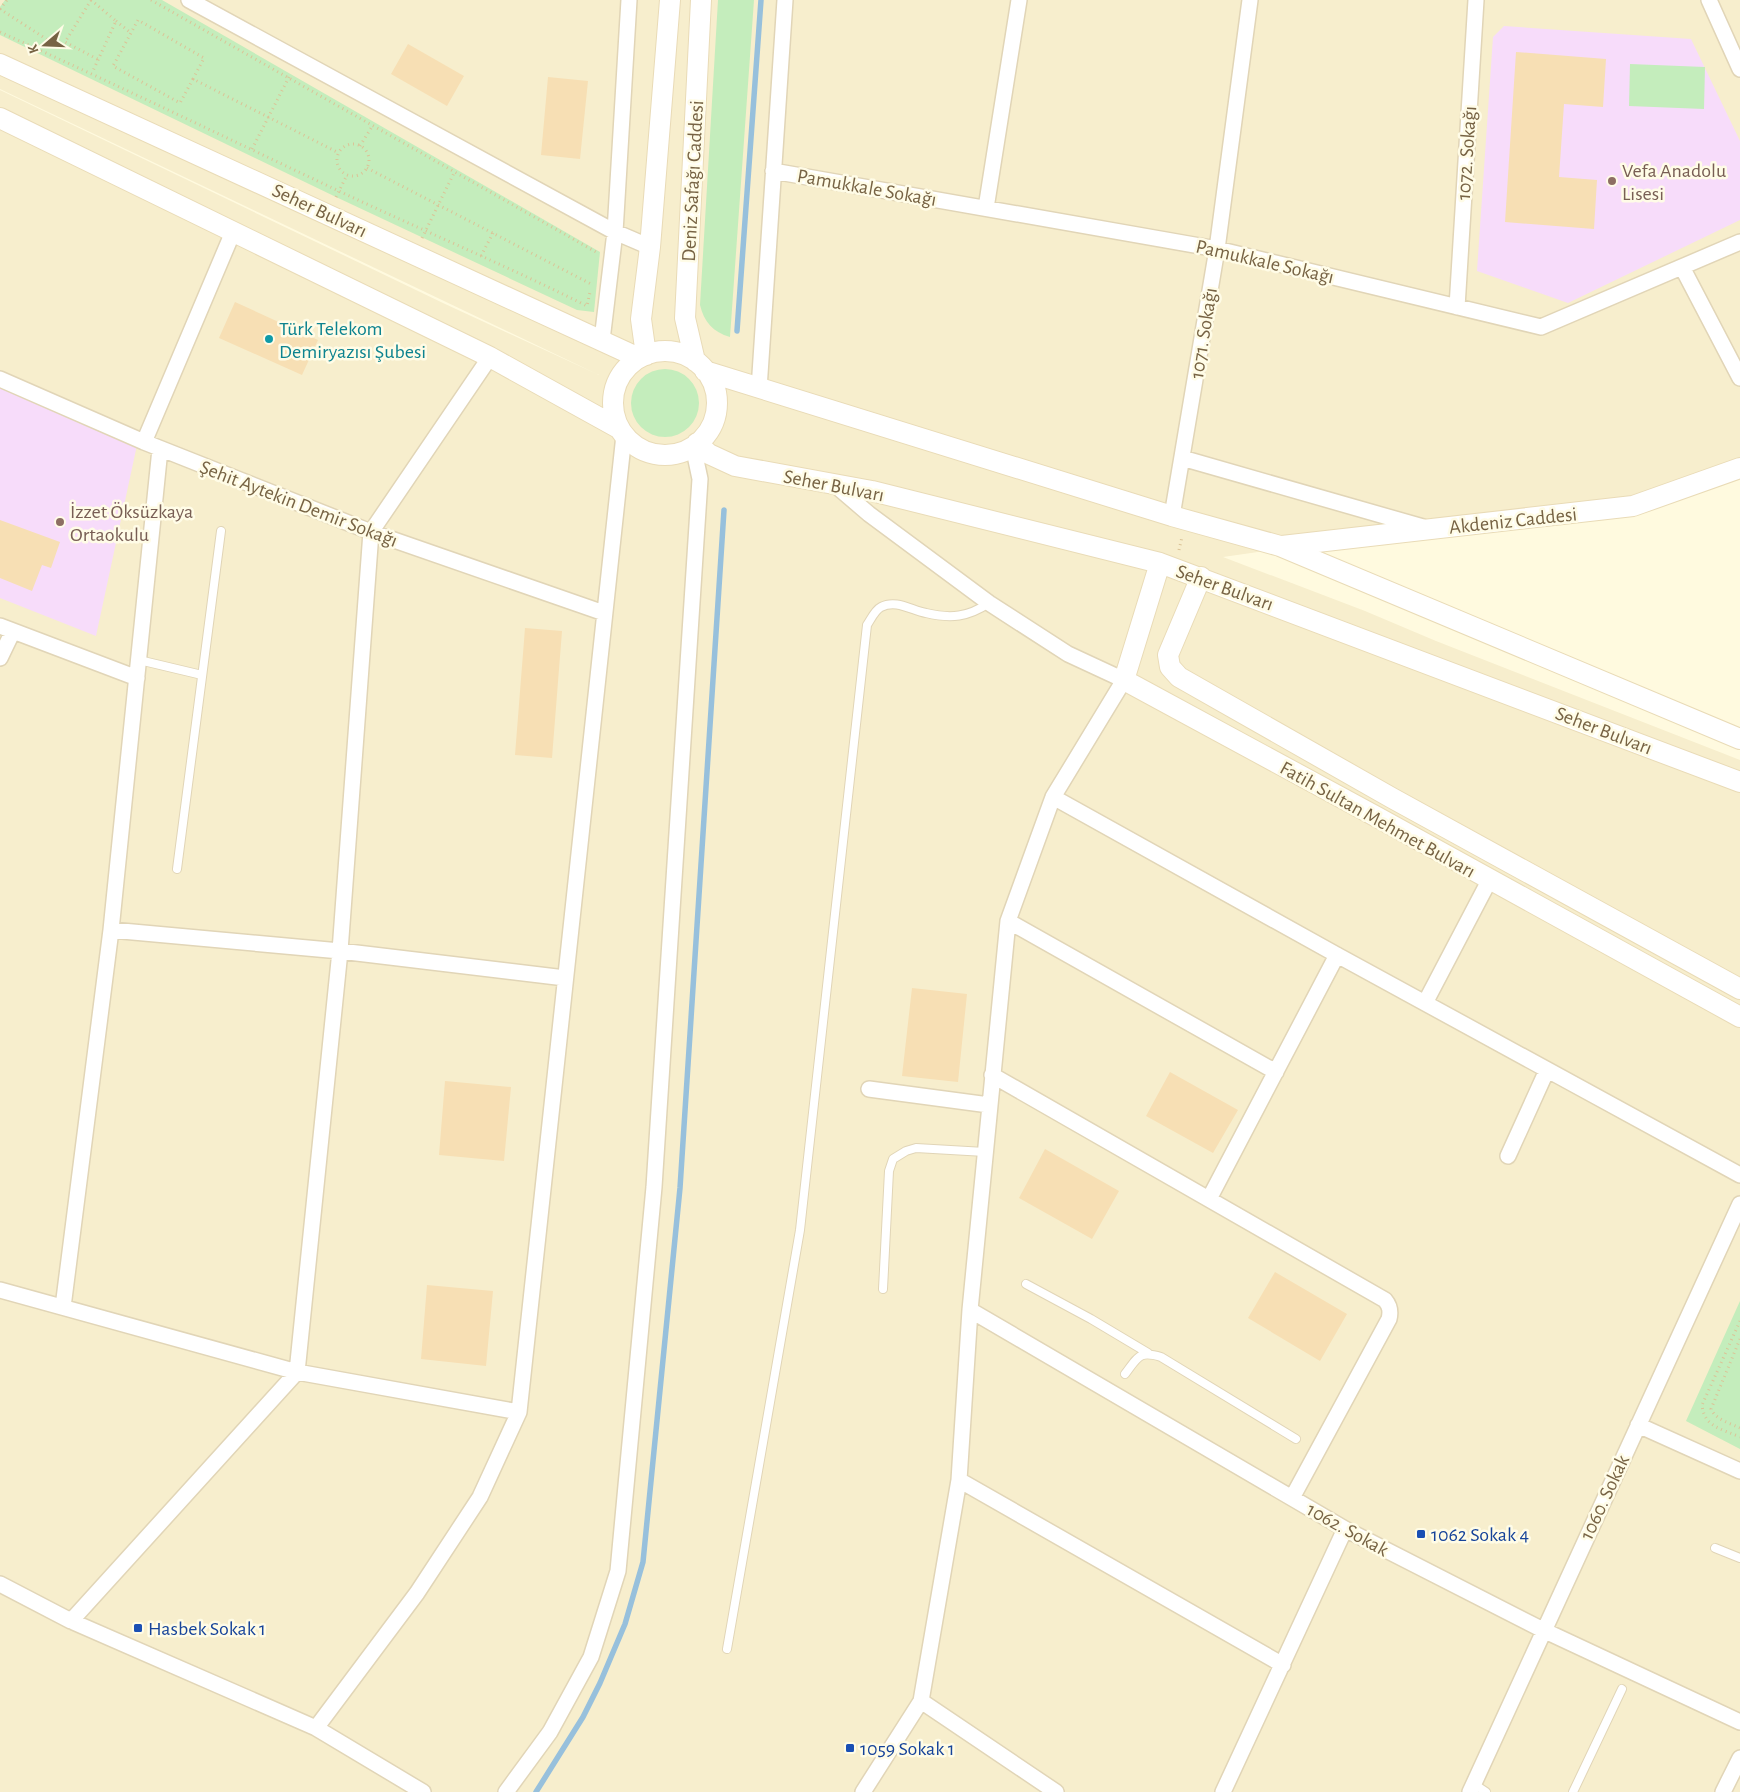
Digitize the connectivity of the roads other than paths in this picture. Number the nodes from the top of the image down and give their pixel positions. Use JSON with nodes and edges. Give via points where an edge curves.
{"nodes":[{"id":1,"x":189,"y":0,"type":"edge"},
{"id":2,"x":629,"y":0,"type":"edge"},
{"id":3,"x":670,"y":0,"type":"edge"},
{"id":4,"x":701,"y":0,"type":"edge"},
{"id":5,"x":785,"y":0,"type":"edge"},
{"id":6,"x":1019,"y":0,"type":"edge"},
{"id":7,"x":1250,"y":0,"type":"edge"},
{"id":8,"x":1476,"y":0,"type":"edge"},
{"id":9,"x":1709,"y":0,"type":"edge"},
{"id":10,"x":0,"y":64,"type":"edge"},
{"id":11,"x":1740,"y":69,"type":"edge"},
{"id":12,"x":0,"y":118,"type":"edge"},
{"id":13,"x":773,"y":171,"type":"junction"},
{"id":14,"x":986,"y":208,"type":"junction"},
{"id":15,"x":233,"y":232,"type":"junction"},
{"id":16,"x":615,"y":232,"type":"junction"},
{"id":17,"x":1740,"y":242,"type":"edge"},
{"id":18,"x":650,"y":247,"type":"junction"},
{"id":19,"x":1217,"y":249,"type":"junction"},
{"id":20,"x":1682,"y":267,"type":"junction"},
{"id":21,"x":1457,"y":307,"type":"junction"},
{"id":22,"x":602,"y":340,"type":"junction"},
{"id":23,"x":643,"y":356,"type":"junction"},
{"id":24,"x":490,"y":357,"type":"junction"},
{"id":25,"x":700,"y":366,"type":"junction"},
{"id":26,"x":1740,"y":378,"type":"edge"},
{"id":27,"x":0,"y":379,"type":"edge"},
{"id":28,"x":760,"y":389,"type":"junction"},
{"id":29,"x":622,"y":432,"type":"junction"},
{"id":30,"x":144,"y":442,"type":"junction"},
{"id":31,"x":695,"y":445,"type":"junction"},
{"id":32,"x":160,"y":449,"type":"junction"},
{"id":33,"x":1182,"y":458,"type":"junction"},
{"id":34,"x":1740,"y":468,"type":"edge"},
{"id":35,"x":834,"y":484,"type":"junction"},
{"id":36,"x":1180,"y":518,"type":"junction"},
{"id":37,"x":1429,"y":529,"type":"junction"},
{"id":38,"x":221,"y":530,"type":"dead end"},
{"id":39,"x":371,"y":532,"type":"junction"},
{"id":40,"x":1280,"y":546,"type":"junction"},
{"id":41,"x":1167,"y":565,"type":"junction"},
{"id":42,"x":1201,"y":577,"type":"junction"},
{"id":43,"x":989,"y":603,"type":"junction"},
{"id":44,"x":604,"y":613,"type":"junction"},
{"id":45,"x":6,"y":629,"type":"edge"},
{"id":46,"x":0,"y":658,"type":"edge"},
{"id":47,"x":138,"y":660,"type":"junction"},
{"id":48,"x":202,"y":675,"type":"junction"},
{"id":49,"x":137,"y":678,"type":"junction"},
{"id":50,"x":1124,"y":680,"type":"junction"},
{"id":51,"x":1740,"y":739,"type":"edge"},
{"id":52,"x":1740,"y":782,"type":"edge"},
{"id":53,"x":1053,"y":797,"type":"junction"},
{"id":54,"x":177,"y":869,"type":"dead end"},
{"id":55,"x":1490,"y":880,"type":"junction"},
{"id":56,"x":1008,"y":920,"type":"junction"},
{"id":57,"x":111,"y":930,"type":"junction"},
{"id":58,"x":340,"y":951,"type":"junction"},
{"id":59,"x":1337,"y":955,"type":"junction"},
{"id":60,"x":565,"y":978,"type":"junction"},
{"id":61,"x":1740,"y":989,"type":"edge"},
{"id":62,"x":1425,"y":1003,"type":"junction"},
{"id":63,"x":1740,"y":1017,"type":"edge"},
{"id":64,"x":1547,"y":1070,"type":"junction"},
{"id":65,"x":1276,"y":1072,"type":"junction"},
{"id":66,"x":992,"y":1075,"type":"junction"},
{"id":67,"x":869,"y":1089,"type":"dead end"},
{"id":68,"x":989,"y":1104,"type":"junction"},
{"id":69,"x":985,"y":1152,"type":"junction"},
{"id":70,"x":1508,"y":1156,"type":"dead end"},
{"id":71,"x":1740,"y":1175,"type":"edge"},
{"id":72,"x":1209,"y":1199,"type":"junction"},
{"id":73,"x":1740,"y":1204,"type":"edge"},
{"id":74,"x":1026,"y":1284,"type":"dead end"},
{"id":75,"x":883,"y":1289,"type":"dead end"},
{"id":76,"x":0,"y":1290,"type":"edge"},
{"id":77,"x":63,"y":1307,"type":"junction"},
{"id":78,"x":970,"y":1310,"type":"junction"},
{"id":79,"x":1148,"y":1353,"type":"junction"},
{"id":80,"x":297,"y":1372,"type":"junction"},
{"id":81,"x":1125,"y":1374,"type":"dead end"},
{"id":82,"x":519,"y":1412,"type":"junction"},
{"id":83,"x":1638,"y":1425,"type":"junction"},
{"id":84,"x":1296,"y":1440,"type":"dead end"},
{"id":85,"x":1740,"y":1471,"type":"edge"},
{"id":86,"x":960,"y":1480,"type":"junction"},
{"id":87,"x":1292,"y":1498,"type":"junction"},
{"id":88,"x":1345,"y":1529,"type":"junction"},
{"id":89,"x":1715,"y":1548,"type":"dead end"},
{"id":90,"x":1740,"y":1558,"type":"edge"},
{"id":91,"x":0,"y":1584,"type":"edge"},
{"id":92,"x":71,"y":1621,"type":"junction"},
{"id":93,"x":1543,"y":1630,"type":"junction"},
{"id":94,"x":727,"y":1648,"type":"dead end"},
{"id":95,"x":1283,"y":1665,"type":"junction"},
{"id":96,"x":1622,"y":1689,"type":"dead end"},
{"id":97,"x":921,"y":1701,"type":"junction"},
{"id":98,"x":1740,"y":1722,"type":"edge"},
{"id":99,"x":316,"y":1728,"type":"junction"},
{"id":100,"x":1740,"y":1758,"type":"edge"},
{"id":101,"x":1477,"y":1789,"type":"edge"},
{"id":102,"x":423,"y":1792,"type":"edge"},
{"id":103,"x":506,"y":1792,"type":"edge"},
{"id":104,"x":863,"y":1792,"type":"edge"},
{"id":105,"x":1056,"y":1792,"type":"edge"},
{"id":106,"x":1223,"y":1792,"type":"edge"},
{"id":107,"x":1573,"y":1792,"type":"edge"},
{"id":108,"x":1722,"y":1792,"type":"edge"}],
"edges":[{"from":1,"to":16,"type":"street"},
{"from":2,"to":16,"type":"street"},
{"from":3,"to":18,"type":"main road","name":"Deniz Safağı Caddesi"},
{"from":4,"to":25,"type":"main road","name":"Deniz Safağı Caddesi","via":[[685,318]]},
{"from":5,"to":13,"type":"street"},
{"from":6,"to":14,"type":"street"},
{"from":7,"to":19,"type":"street","name":"1071. Sokağı"},
{"from":8,"to":21,"type":"street","name":"1072. Sokağı"},
{"from":9,"to":11,"type":"street"},
{"from":10,"to":22,"type":"main road","name":"Seher Bulvarı"},
{"from":12,"to":15,"type":"main road"},
{"from":13,"to":14,"type":"street","name":"Pamukkale Sokağı"},
{"from":13,"to":28,"type":"street"},
{"from":14,"to":19,"type":"street","name":"Pamukkale Sokağı"},
{"from":15,"to":24,"type":"main road"},
{"from":15,"to":30,"type":"street"},
{"from":16,"to":18,"type":"street"},
{"from":16,"to":22,"type":"street"},
{"from":17,"to":20,"type":"street","name":"Pamukkale Sokağı"},
{"from":18,"to":23,"type":"main road","name":"Deniz Safağı Caddesi","via":[[641,319]]},
{"from":19,"to":21,"type":"street","name":"Pamukkale Sokağı"},
{"from":19,"to":33,"type":"street","name":"1071. Sokağı"},
{"from":20,"to":21,"type":"street","name":"Pamukkale Sokağı","via":[[1541,327]]},
{"from":20,"to":26,"type":"street"},
{"from":22,"to":23,"type":"main road","name":"Seher Bulvarı"},
{"from":23,"to":25,"type":"main road","via":[[667,351],[682,354]]},
{"from":23,"to":29,"type":"main road","via":[[627,367],[614,393],[613,408]]},
{"from":24,"to":29,"type":"main road"},
{"from":24,"to":39,"type":"street"},
{"from":25,"to":28,"type":"main road"},
{"from":25,"to":31,"type":"main road","via":[[713,384],[716,413],[711,427]]},
{"from":27,"to":30,"type":"street","name":"Şehit Aytekin Demir Sokağı"},
{"from":28,"to":36,"type":"main road"},
{"from":29,"to":31,"type":"main road","via":[[634,445],[662,455],[677,454]]},
{"from":29,"to":44,"type":"street"},
{"from":30,"to":32,"type":"street","name":"Şehit Aytekin Demir Sokağı"},
{"from":31,"to":35,"type":"main road","name":"Seher Bulvarı","via":[[735,466]]},
{"from":31,"to":103,"type":"street","via":[[700,479],[654,1177],[618,1571],[591,1657],[550,1732]]},
{"from":32,"to":39,"type":"street","name":"Şehit Aytekin Demir Sokağı"},
{"from":32,"to":47,"type":"street"},
{"from":33,"to":36,"type":"street","name":"1071. Sokağı"},
{"from":33,"to":37,"type":"street"},
{"from":34,"to":37,"type":"main road","name":"Akdeniz Caddesi","via":[[1633,506]]},
{"from":35,"to":41,"type":"main road","name":"Seher Bulvarı"},
{"from":35,"to":43,"type":"street"},
{"from":36,"to":40,"type":"main road"},
{"from":37,"to":40,"type":"main road","name":"Akdeniz Caddesi"},
{"from":38,"to":48,"type":"lane"},
{"from":39,"to":44,"type":"street","name":"Şehit Aytekin Demir Sokağı"},
{"from":39,"to":58,"type":"street"},
{"from":40,"to":51,"type":"main road"},
{"from":41,"to":42,"type":"main road","name":"Seher Bulvarı"},
{"from":41,"to":50,"type":"main road"},
{"from":42,"to":52,"type":"main road","name":"Seher Bulvarı"},
{"from":42,"to":61,"type":"main road","name":"Fatih Sultan Mehmet Bulvarı","via":[[1168,655],[1170,667],[1178,677]]},
{"from":43,"to":50,"type":"street","via":[[1068,654]]},
{"from":43,"to":94,"type":"lane","via":[[975,612],[954,617],[891,603],[879,607],[867,625],[800,1230]]},
{"from":44,"to":60,"type":"street"},
{"from":45,"to":46,"type":"street"},
{"from":45,"to":49,"type":"street"},
{"from":47,"to":48,"type":"lane"},
{"from":47,"to":49,"type":"street"},
{"from":48,"to":54,"type":"lane"},
{"from":49,"to":57,"type":"street"},
{"from":50,"to":53,"type":"street"},
{"from":50,"to":55,"type":"main road","name":"Fatih Sultan Mehmet Bulvarı"},
{"from":53,"to":56,"type":"street"},
{"from":53,"to":59,"type":"street"},
{"from":55,"to":62,"type":"street"},
{"from":55,"to":63,"type":"main road","name":"Fatih Sultan Mehmet Bulvarı"},
{"from":56,"to":65,"type":"street"},
{"from":56,"to":66,"type":"street"},
{"from":57,"to":58,"type":"street"},
{"from":57,"to":77,"type":"street"},
{"from":58,"to":60,"type":"street"},
{"from":58,"to":80,"type":"street"},
{"from":59,"to":62,"type":"street"},
{"from":59,"to":65,"type":"street"},
{"from":60,"to":82,"type":"street"},
{"from":62,"to":64,"type":"street"},
{"from":64,"to":70,"type":"street"},
{"from":64,"to":71,"type":"street"},
{"from":65,"to":72,"type":"street"},
{"from":66,"to":68,"type":"street"},
{"from":66,"to":72,"type":"street"},
{"from":67,"to":68,"type":"street"},
{"from":68,"to":69,"type":"street"},
{"from":69,"to":75,"type":"lane","via":[[916,1148],[893,1159],[889,1171]]},
{"from":69,"to":78,"type":"street"},
{"from":72,"to":87,"type":"street","via":[[1385,1300],[1390,1309],[1389,1319]]},
{"from":73,"to":83,"type":"street","name":"1060. Sokak"},
{"from":74,"to":79,"type":"lane"},
{"from":76,"to":77,"type":"street"},
{"from":77,"to":80,"type":"street"},
{"from":78,"to":86,"type":"street"},
{"from":78,"to":87,"type":"street","name":"1062. Sokak"},
{"from":79,"to":81,"type":"lane","via":[[1137,1358]]},
{"from":79,"to":84,"type":"lane","via":[[1161,1357]]},
{"from":80,"to":82,"type":"street"},
{"from":80,"to":92,"type":"street"},
{"from":82,"to":99,"type":"street","via":[[480,1497],[417,1593]]},
{"from":83,"to":85,"type":"street"},
{"from":83,"to":93,"type":"street","name":"1060. Sokak"},
{"from":86,"to":95,"type":"street"},
{"from":86,"to":97,"type":"street"},
{"from":87,"to":88,"type":"street","name":"1062. Sokak"},
{"from":88,"to":93,"type":"street","name":"1062. Sokak"},
{"from":88,"to":95,"type":"street"},
{"from":89,"to":90,"type":"lane"},
{"from":91,"to":92,"type":"street"},
{"from":92,"to":99,"type":"street"},
{"from":93,"to":98,"type":"street","name":"1062. Sokak"},
{"from":93,"to":101,"type":"street","name":"1060. Sokak"},
{"from":95,"to":106,"type":"street"},
{"from":96,"to":107,"type":"lane"},
{"from":97,"to":104,"type":"street"},
{"from":97,"to":105,"type":"street"},
{"from":99,"to":102,"type":"street"},
{"from":100,"to":108,"type":"street"}]}
